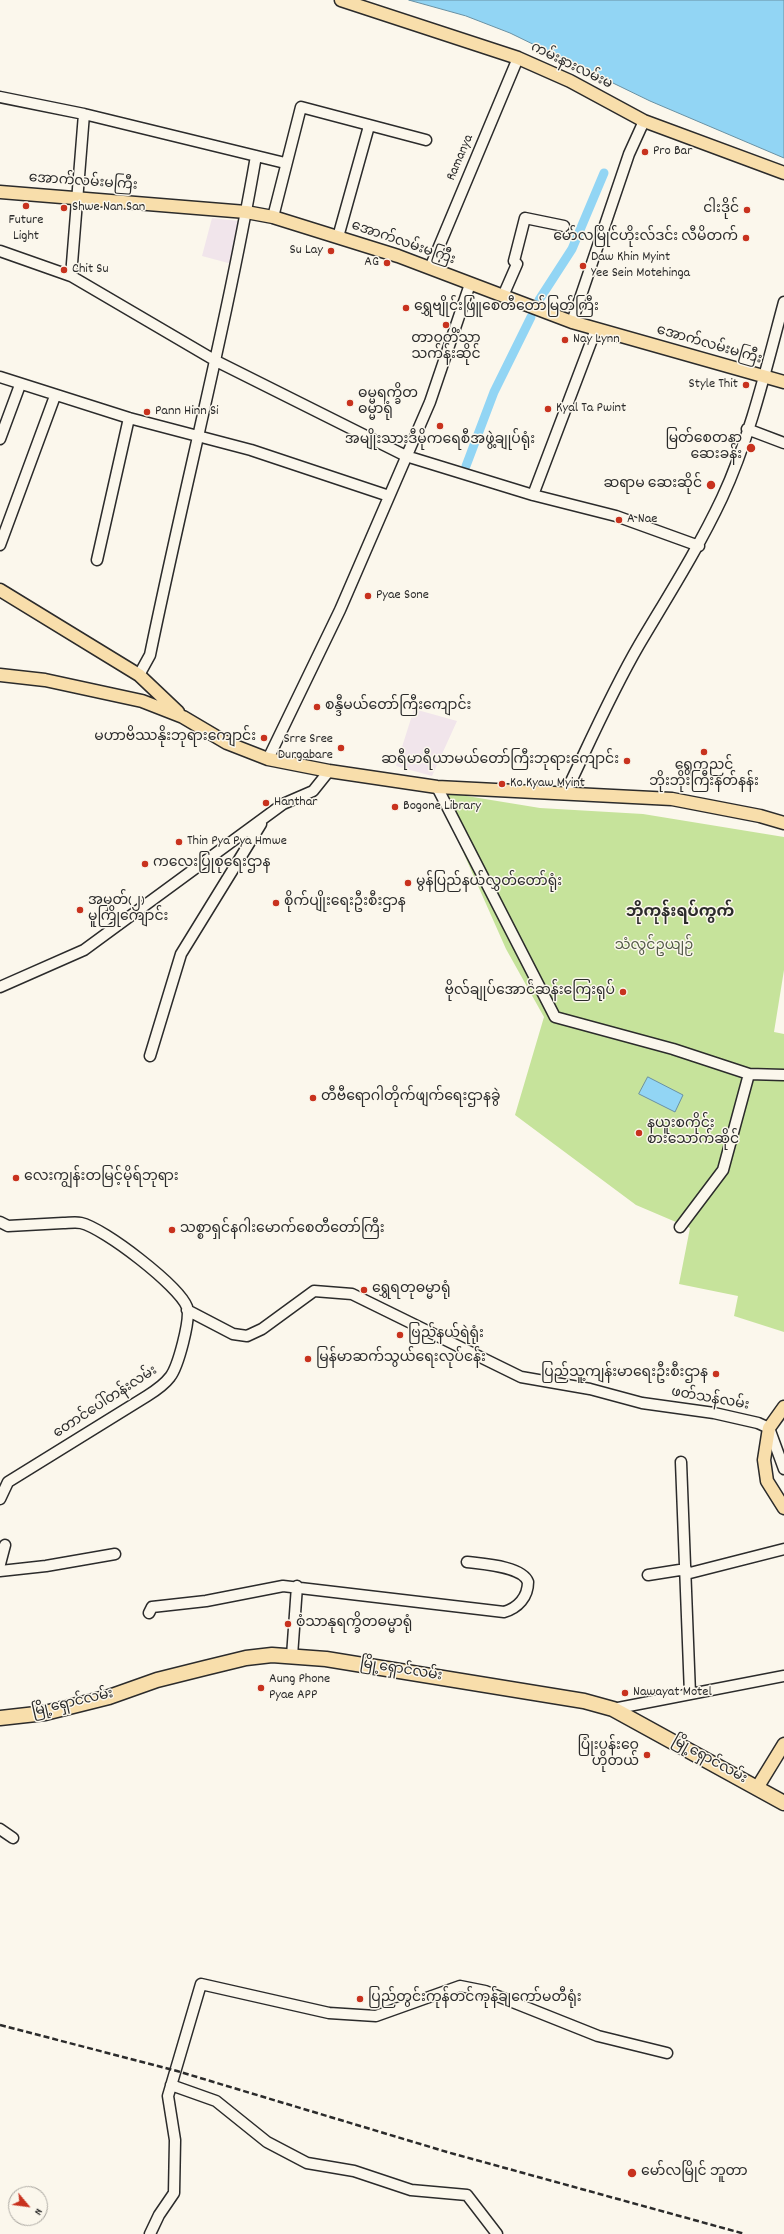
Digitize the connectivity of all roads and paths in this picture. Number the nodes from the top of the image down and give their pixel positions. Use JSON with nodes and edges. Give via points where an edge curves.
{"nodes":[{"id":1,"x":341,"y":0,"type":"edge"},
{"id":2,"x":518,"y":58,"type":"junction"},
{"id":3,"x":0,"y":97,"type":"edge"},
{"id":4,"x":84,"y":114,"type":"junction"},
{"id":5,"x":644,"y":120,"type":"junction"},
{"id":6,"x":369,"y":126,"type":"junction"},
{"id":7,"x":426,"y":140,"type":"dead end"},
{"id":8,"x":256,"y":156,"type":"junction"},
{"id":9,"x":286,"y":163,"type":"junction"},
{"id":10,"x":784,"y":173,"type":"edge"},
{"id":11,"x":0,"y":192,"type":"edge"},
{"id":12,"x":79,"y":198,"type":"junction"},
{"id":13,"x":246,"y":212,"type":"junction"},
{"id":14,"x":273,"y":217,"type":"junction"},
{"id":15,"x":564,"y":226,"type":"dead end"},
{"id":16,"x":338,"y":237,"type":"junction"},
{"id":17,"x":0,"y":251,"type":"edge"},
{"id":18,"x":430,"y":268,"type":"junction"},
{"id":19,"x":71,"y":276,"type":"junction"},
{"id":20,"x":470,"y":284,"type":"junction"},
{"id":21,"x":503,"y":296,"type":"junction"},
{"id":22,"x":784,"y":302,"type":"edge"},
{"id":23,"x":572,"y":322,"type":"junction"},
{"id":24,"x":596,"y":329,"type":"junction"},
{"id":25,"x":216,"y":361,"type":"junction"},
{"id":26,"x":0,"y":377,"type":"edge"},
{"id":27,"x":764,"y":377,"type":"junction"},
{"id":28,"x":784,"y":382,"type":"edge"},
{"id":29,"x":20,"y":385,"type":"junction"},
{"id":30,"x":55,"y":396,"type":"junction"},
{"id":31,"x":129,"y":418,"type":"junction"},
{"id":32,"x":747,"y":429,"type":"junction"},
{"id":33,"x":198,"y":435,"type":"junction"},
{"id":34,"x":0,"y":439,"type":"edge"},
{"id":35,"x":784,"y":443,"type":"edge"},
{"id":36,"x":406,"y":456,"type":"junction"},
{"id":37,"x":389,"y":496,"type":"junction"},
{"id":38,"x":533,"y":496,"type":"junction"},
{"id":39,"x":0,"y":545,"type":"edge"},
{"id":40,"x":699,"y":546,"type":"junction"},
{"id":41,"x":97,"y":560,"type":"dead end"},
{"id":42,"x":0,"y":590,"type":"edge"},
{"id":43,"x":0,"y":675,"type":"edge"},
{"id":44,"x":139,"y":675,"type":"junction"},
{"id":45,"x":183,"y":717,"type":"junction"},
{"id":46,"x":268,"y":759,"type":"junction"},
{"id":47,"x":329,"y":771,"type":"junction"},
{"id":48,"x":437,"y":787,"type":"junction"},
{"id":49,"x":565,"y":794,"type":"junction"},
{"id":50,"x":263,"y":820,"type":"junction"},
{"id":51,"x":784,"y":823,"type":"edge"},
{"id":52,"x":0,"y":987,"type":"edge"},
{"id":53,"x":150,"y":1056,"type":"dead end"},
{"id":54,"x":749,"y":1074,"type":"junction"},
{"id":55,"x":784,"y":1075,"type":"edge"},
{"id":56,"x":0,"y":1222,"type":"edge"},
{"id":57,"x":680,"y":1227,"type":"dead end"},
{"id":58,"x":187,"y":1310,"type":"junction"},
{"id":59,"x":784,"y":1407,"type":"edge"},
{"id":60,"x":769,"y":1428,"type":"junction"},
{"id":61,"x":681,"y":1462,"type":"dead end"},
{"id":62,"x":784,"y":1469,"type":"edge"},
{"id":63,"x":0,"y":1499,"type":"edge"},
{"id":64,"x":784,"y":1508,"type":"edge"},
{"id":65,"x":5,"y":1545,"type":"dead end"},
{"id":66,"x":784,"y":1549,"type":"edge"},
{"id":67,"x":115,"y":1554,"type":"dead end"},
{"id":68,"x":467,"y":1562,"type":"dead end"},
{"id":69,"x":0,"y":1564,"type":"edge"},
{"id":70,"x":0,"y":1571,"type":"edge"},
{"id":71,"x":686,"y":1572,"type":"junction"},
{"id":72,"x":648,"y":1575,"type":"dead end"},
{"id":73,"x":297,"y":1586,"type":"junction"},
{"id":74,"x":149,"y":1613,"type":"dead end"},
{"id":75,"x":292,"y":1656,"type":"junction"},
{"id":76,"x":784,"y":1676,"type":"edge"},
{"id":77,"x":690,"y":1694,"type":"junction"},
{"id":78,"x":613,"y":1709,"type":"junction"},
{"id":79,"x":0,"y":1718,"type":"edge"},
{"id":80,"x":784,"y":1744,"type":"edge"},
{"id":81,"x":757,"y":1788,"type":"junction"},
{"id":82,"x":784,"y":1803,"type":"edge"},
{"id":83,"x":0,"y":1829,"type":"edge"},
{"id":84,"x":13,"y":1838,"type":"dead end"},
{"id":85,"x":667,"y":2053,"type":"dead end"},
{"id":86,"x":171,"y":2085,"type":"junction"},
{"id":87,"x":150,"y":2234,"type":"edge"},
{"id":88,"x":497,"y":2234,"type":"edge"}],
"edges":[{"from":1,"to":2,"type":"main road","name":"ကမ်းနားလမ်းမ"},
{"from":2,"to":5,"type":"main road","name":"ကမ်းနားလမ်းမ","via":[[570,81]]},
{"from":2,"to":18,"type":"street","name":"Ramanya"},
{"from":3,"to":4,"type":"street"},
{"from":4,"to":8,"type":"street"},
{"from":4,"to":12,"type":"street"},
{"from":5,"to":10,"type":"main road","name":"ကမ်းနားလမ်းမ"},
{"from":5,"to":23,"type":"street","via":[[628,154]]},
{"from":6,"to":7,"type":"street"},
{"from":6,"to":9,"type":"street","via":[[301,107]]},
{"from":6,"to":16,"type":"street"},
{"from":8,"to":9,"type":"street"},
{"from":8,"to":13,"type":"street"},
{"from":9,"to":14,"type":"street"},
{"from":11,"to":12,"type":"main road","name":"အောက်လမ်းမကြီး"},
{"from":12,"to":13,"type":"main road","name":"အောက်လမ်းမကြီး"},
{"from":12,"to":19,"type":"street"},
{"from":13,"to":14,"type":"main road","name":"အောက်လမ်းမကြီး"},
{"from":13,"to":25,"type":"street"},
{"from":14,"to":16,"type":"main road","name":"အောက်လမ်းမကြီး"},
{"from":15,"to":21,"type":"street","via":[[526,218],[514,261],[517,264]]},
{"from":16,"to":18,"type":"main road","name":"အောက်လမ်းမကြီး"},
{"from":17,"to":19,"type":"street"},
{"from":18,"to":20,"type":"main road","name":"အောက်လမ်းမကြီး"},
{"from":19,"to":25,"type":"street"},
{"from":20,"to":21,"type":"main road","name":"အောက်လမ်းမကြီး"},
{"from":20,"to":36,"type":"street","via":[[430,402]]},
{"from":21,"to":23,"type":"main road","name":"အောက်လမ်းမကြီး"},
{"from":22,"to":27,"type":"street"},
{"from":23,"to":24,"type":"main road","name":"အောက်လမ်းမကြီး"},
{"from":24,"to":27,"type":"main road","name":"အောက်လမ်းမကြီး"},
{"from":24,"to":38,"type":"street"},
{"from":25,"to":33,"type":"street"},
{"from":25,"to":36,"type":"street"},
{"from":26,"to":29,"type":"street"},
{"from":27,"to":28,"type":"main road","name":"အောက်လမ်းမကြီး"},
{"from":27,"to":32,"type":"street"},
{"from":29,"to":30,"type":"street"},
{"from":29,"to":34,"type":"street"},
{"from":30,"to":31,"type":"street"},
{"from":30,"to":39,"type":"street"},
{"from":31,"to":33,"type":"street"},
{"from":31,"to":41,"type":"street"},
{"from":32,"to":35,"type":"street"},
{"from":32,"to":40,"type":"street","via":[[723,496]]},
{"from":33,"to":37,"type":"street","via":[[252,450]]},
{"from":33,"to":44,"type":"street","via":[[150,655]]},
{"from":36,"to":37,"type":"street"},
{"from":36,"to":38,"type":"street"},
{"from":37,"to":46,"type":"street","via":[[340,610]]},
{"from":38,"to":40,"type":"street","via":[[616,516]]},
{"from":40,"to":49,"type":"street","via":[[638,646]]},
{"from":42,"to":44,"type":"main road"},
{"from":43,"to":45,"type":"main road","via":[[45,680],[142,701]]},
{"from":44,"to":45,"type":"main road"},
{"from":45,"to":46,"type":"main road","via":[[227,743]]},
{"from":46,"to":47,"type":"main road"},
{"from":47,"to":48,"type":"main road"},
{"from":47,"to":50,"type":"street","via":[[313,792],[283,804]]},
{"from":48,"to":49,"type":"main road"},
{"from":48,"to":54,"type":"street","via":[[555,1017],[673,1049]]},
{"from":49,"to":51,"type":"main road","via":[[672,799]]},
{"from":50,"to":52,"type":"street","via":[[84,950]]},
{"from":50,"to":53,"type":"street","via":[[181,954]]},
{"from":54,"to":55,"type":"street"},
{"from":54,"to":57,"type":"street","via":[[723,1170]]},
{"from":56,"to":58,"type":"street","via":[[8,1226],[81,1223],[115,1240],[165,1281],[182,1299]]},
{"from":58,"to":60,"type":"street","name":"ဖတ်သန်လမ်း","via":[[233,1334],[247,1336],[262,1329],[314,1291],[352,1294],[521,1377],[590,1389],[642,1403],[758,1422]]},
{"from":58,"to":63,"type":"street","name":"တောင်ပေါ်တန်းလမ်း","via":[[178,1359],[171,1376],[147,1396],[8,1482]]},
{"from":59,"to":60,"type":"main road"},
{"from":60,"to":62,"type":"street"},
{"from":60,"to":64,"type":"main road","via":[[764,1460],[767,1481]]},
{"from":61,"to":71,"type":"street"},
{"from":65,"to":69,"type":"street"},
{"from":66,"to":71,"type":"street"},
{"from":67,"to":70,"type":"street"},
{"from":68,"to":73,"type":"street","via":[[505,1568],[523,1574],[528,1582],[526,1595],[514,1608],[504,1612]]},
{"from":71,"to":72,"type":"street"},
{"from":71,"to":77,"type":"street"},
{"from":73,"to":74,"type":"street","via":[[283,1586],[206,1601],[152,1607]]},
{"from":73,"to":75,"type":"street"},
{"from":75,"to":78,"type":"highway","name":"မြို့ရှောင်လမ်း","via":[[584,1700]]},
{"from":75,"to":79,"type":"highway","name":"မြို့ရှောင်လမ်း","via":[[246,1658],[157,1680],[109,1697],[45,1713]]},
{"from":76,"to":77,"type":"street"},
{"from":77,"to":78,"type":"street"},
{"from":78,"to":81,"type":"highway","name":"မြို့ရှောင်လမ်း"},
{"from":80,"to":81,"type":"main road"},
{"from":81,"to":82,"type":"highway","name":"မြို့ရှောင်လမ်း"},
{"from":83,"to":84,"type":"street"},
{"from":85,"to":86,"type":"street","via":[[598,2036],[485,1991],[460,1986],[376,2016],[329,2013],[201,1984]]},
{"from":86,"to":87,"type":"street","via":[[168,2096],[175,2140],[174,2193]]},
{"from":86,"to":88,"type":"street","via":[[216,2101],[267,2142],[307,2163],[354,2171],[411,2190],[467,2196]]}]}
